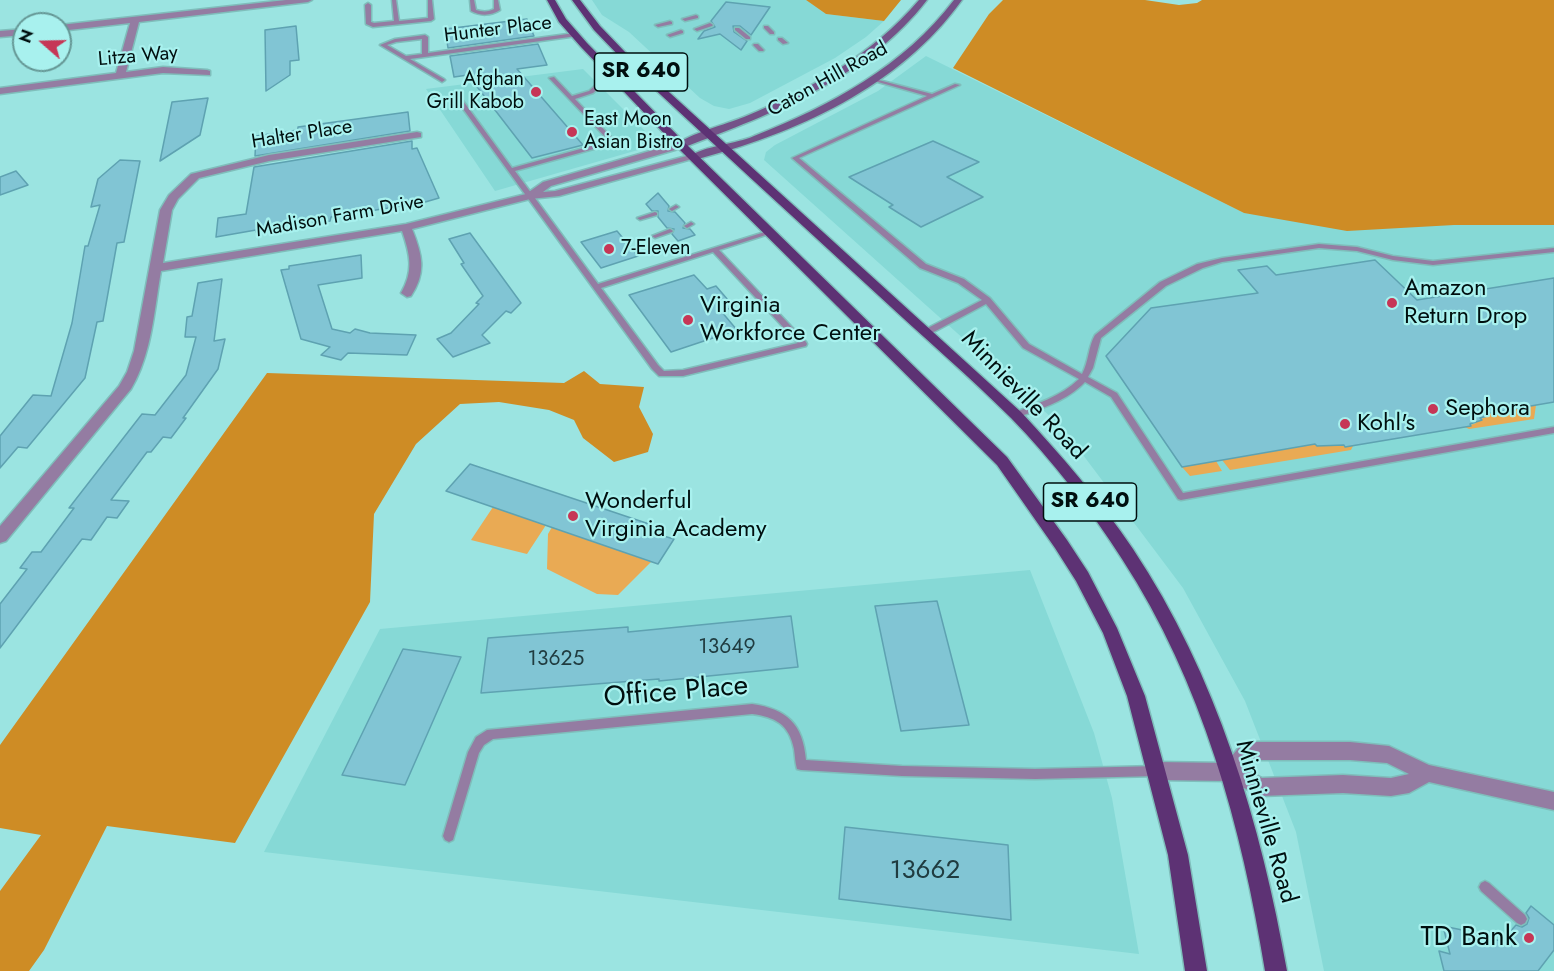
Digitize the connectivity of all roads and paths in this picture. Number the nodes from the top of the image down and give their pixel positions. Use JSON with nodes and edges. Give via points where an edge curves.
{"nodes":[{"id":1,"x":308,"y":0,"type":"edge"},
{"id":2,"x":394,"y":0,"type":"edge"},
{"id":3,"x":430,"y":0,"type":"edge"},
{"id":4,"x":472,"y":0,"type":"edge"},
{"id":5,"x":496,"y":0,"type":"edge"},
{"id":6,"x":551,"y":0,"type":"edge"},
{"id":7,"x":576,"y":0,"type":"edge"},
{"id":8,"x":922,"y":0,"type":"edge"},
{"id":9,"x":958,"y":0,"type":"edge"},
{"id":10,"x":368,"y":5,"type":"dead end"},
{"id":11,"x":696,"y":17,"type":"dead end"},
{"id":12,"x":685,"y":19,"type":"dead end"},
{"id":13,"x":135,"y":20,"type":"junction"},
{"id":14,"x":397,"y":22,"type":"junction"},
{"id":15,"x":670,"y":23,"type":"dead end"},
{"id":16,"x":710,"y":25,"type":"dead end"},
{"id":17,"x":658,"y":26,"type":"dead end"},
{"id":18,"x":72,"y":27,"type":"edge"},
{"id":19,"x":766,"y":27,"type":"dead end"},
{"id":20,"x":697,"y":28,"type":"dead end"},
{"id":21,"x":738,"y":29,"type":"dead end"},
{"id":22,"x":681,"y":32,"type":"dead end"},
{"id":23,"x":772,"y":33,"type":"dead end"},
{"id":24,"x":575,"y":35,"type":"junction"},
{"id":25,"x":670,"y":35,"type":"dead end"},
{"id":26,"x":748,"y":38,"type":"dead end"},
{"id":27,"x":425,"y":55,"type":"junction"},
{"id":28,"x":404,"y":58,"type":"junction"},
{"id":29,"x":602,"y":64,"type":"junction"},
{"id":30,"x":207,"y":73,"type":"dead end"},
{"id":31,"x":120,"y":76,"type":"junction"},
{"id":32,"x":552,"y":78,"type":"dead end"},
{"id":33,"x":873,"y":79,"type":"junction"},
{"id":34,"x":442,"y":80,"type":"dead end"},
{"id":35,"x":957,"y":85,"type":"dead end"},
{"id":36,"x":0,"y":91,"type":"edge"},
{"id":37,"x":456,"y":94,"type":"dead end"},
{"id":38,"x":932,"y":96,"type":"junction"},
{"id":39,"x":571,"y":98,"type":"junction"},
{"id":40,"x":417,"y":135,"type":"dead end"},
{"id":41,"x":708,"y":135,"type":"junction"},
{"id":42,"x":681,"y":145,"type":"junction"},
{"id":43,"x":723,"y":149,"type":"junction"},
{"id":44,"x":694,"y":156,"type":"junction"},
{"id":45,"x":511,"y":170,"type":"junction"},
{"id":46,"x":530,"y":196,"type":"junction"},
{"id":47,"x":655,"y":214,"type":"dead end"},
{"id":48,"x":640,"y":218,"type":"dead end"},
{"id":49,"x":406,"y":227,"type":"junction"},
{"id":50,"x":670,"y":231,"type":"dead end"},
{"id":51,"x":770,"y":232,"type":"junction"},
{"id":52,"x":656,"y":236,"type":"dead end"},
{"id":53,"x":714,"y":249,"type":"junction"},
{"id":54,"x":1554,"y":250,"type":"edge"},
{"id":55,"x":155,"y":268,"type":"junction"},
{"id":56,"x":596,"y":287,"type":"junction"},
{"id":57,"x":407,"y":293,"type":"dead end"},
{"id":58,"x":987,"y":300,"type":"junction"},
{"id":59,"x":927,"y":333,"type":"junction"},
{"id":60,"x":1083,"y":379,"type":"junction"},
{"id":61,"x":1016,"y":415,"type":"junction"},
{"id":62,"x":1554,"y":430,"type":"edge"},
{"id":63,"x":0,"y":537,"type":"edge"},
{"id":64,"x":1157,"y":771,"type":"junction"},
{"id":65,"x":1230,"y":772,"type":"junction"},
{"id":66,"x":1427,"y":773,"type":"junction"},
{"id":67,"x":1554,"y":801,"type":"edge"},
{"id":68,"x":449,"y":836,"type":"dead end"},
{"id":69,"x":1485,"y":887,"type":"dead end"},
{"id":70,"x":1521,"y":919,"type":"dead end"},
{"id":71,"x":1196,"y":971,"type":"edge"},
{"id":72,"x":1276,"y":971,"type":"edge"}],
"edges":[{"from":1,"to":13,"type":"street"},
{"from":2,"to":14,"type":"lane"},
{"from":3,"to":14,"type":"lane","via":[[431,19]]},
{"from":4,"to":5,"type":"lane","via":[[474,11],[479,13],[497,10]]},
{"from":6,"to":24,"type":"main road","number":"SR 640"},
{"from":7,"to":41,"type":"main road","name":"Minnieville Road","number":"SR 640","via":[[610,42]]},
{"from":8,"to":41,"type":"main road","name":"Caton Hill Road","via":[[898,29],[852,65],[791,99]]},
{"from":9,"to":33,"type":"main road","name":"Caton Hill Road","via":[[927,38]]},
{"from":10,"to":14,"type":"lane","via":[[368,23]]},
{"from":11,"to":12,"type":"lane"},
{"from":13,"to":18,"type":"street"},
{"from":13,"to":31,"type":"street"},
{"from":15,"to":17,"type":"lane"},
{"from":16,"to":20,"type":"lane"},
{"from":19,"to":23,"type":"lane"},
{"from":21,"to":26,"type":"lane"},
{"from":22,"to":25,"type":"lane"},
{"from":24,"to":27,"type":"lane","name":"Hunter Place"},
{"from":24,"to":29,"type":"main road","number":"SR 640"},
{"from":27,"to":28,"type":"lane","name":"Hunter Place"},
{"from":27,"to":28,"type":"lane","name":"Hunter Place","via":[[425,38],[383,45]]},
{"from":28,"to":34,"type":"lane","name":"Hunter Place"},
{"from":29,"to":39,"type":"lane","via":[[604,81],[591,92]]},
{"from":29,"to":42,"type":"main road","number":"SR 640"},
{"from":30,"to":31,"type":"street","name":"Litza Way","via":[[163,70]]},
{"from":31,"to":36,"type":"street","name":"Litza Way"},
{"from":32,"to":39,"type":"lane"},
{"from":33,"to":38,"type":"lane"},
{"from":33,"to":43,"type":"main road","name":"Caton Hill Road","via":[[800,119],[752,141]]},
{"from":35,"to":38,"type":"lane"},
{"from":37,"to":45,"type":"lane"},
{"from":38,"to":58,"type":"lane","via":[[795,158],[923,266],[961,281]]},
{"from":39,"to":45,"type":"lane","via":[[613,142]]},
{"from":40,"to":55,"type":"street","name":"Halter Place","via":[[268,158],[195,176],[173,197],[166,210]]},
{"from":41,"to":42,"type":"main road","name":"Caton Hill Road"},
{"from":41,"to":43,"type":"main road","name":"Minnieville Road","number":"SR 640"},
{"from":42,"to":44,"type":"main road","number":"SR 640"},
{"from":42,"to":46,"type":"street","name":"Madison Farm Drive","via":[[547,184]]},
{"from":43,"to":44,"type":"main road","name":"Caton Hill Road"},
{"from":43,"to":59,"type":"main road","name":"Minnieville Road","number":"SR 640"},
{"from":44,"to":46,"type":"street","name":"Madison Farm Drive","via":[[555,194]]},
{"from":44,"to":51,"type":"main road","number":"SR 640"},
{"from":45,"to":46,"type":"lane"},
{"from":46,"to":49,"type":"street","name":"Madison Farm Drive"},
{"from":46,"to":56,"type":"lane"},
{"from":47,"to":48,"type":"lane"},
{"from":49,"to":55,"type":"street","name":"Madison Farm Drive"},
{"from":49,"to":57,"type":"street","via":[[418,262],[418,272]]},
{"from":50,"to":52,"type":"lane"},
{"from":51,"to":53,"type":"lane"},
{"from":51,"to":64,"type":"main road","number":"SR 640","via":[[973,431],[1030,498],[1082,577],[1111,633],[1136,696]]},
{"from":53,"to":56,"type":"lane"},
{"from":53,"to":56,"type":"lane","via":[[803,344],[683,373],[662,374]]},
{"from":54,"to":60,"type":"lane","via":[[1433,263],[1319,246],[1200,266],[1164,284],[1098,337]]},
{"from":55,"to":63,"type":"street","via":[[134,372]]},
{"from":58,"to":59,"type":"lane"},
{"from":58,"to":60,"type":"lane","via":[[1026,346]]},
{"from":59,"to":61,"type":"main road","name":"Minnieville Road","number":"SR 640"},
{"from":60,"to":61,"type":"lane","via":[[1069,392]]},
{"from":60,"to":62,"type":"lane","via":[[1114,395],[1180,497]]},
{"from":61,"to":65,"type":"main road","name":"Minnieville Road","number":"SR 640","via":[[1098,512],[1140,574],[1193,678]]},
{"from":64,"to":65,"type":"street"},
{"from":64,"to":68,"type":"lane","name":"Office Place","via":[[1035,774],[801,765],[793,727],[767,710],[752,708],[491,734],[480,741],[474,752]]},
{"from":64,"to":71,"type":"main road","number":"SR 640","via":[[1178,855]]},
{"from":65,"to":66,"type":"street","via":[[1261,787],[1391,787],[1409,784]]},
{"from":65,"to":66,"type":"street","via":[[1248,752],[1341,751],[1389,755]]},
{"from":65,"to":72,"type":"main road","name":"Minnieville Road","number":"SR 640","via":[[1255,857]]},
{"from":66,"to":67,"type":"street"},
{"from":69,"to":70,"type":"lane"}]}
